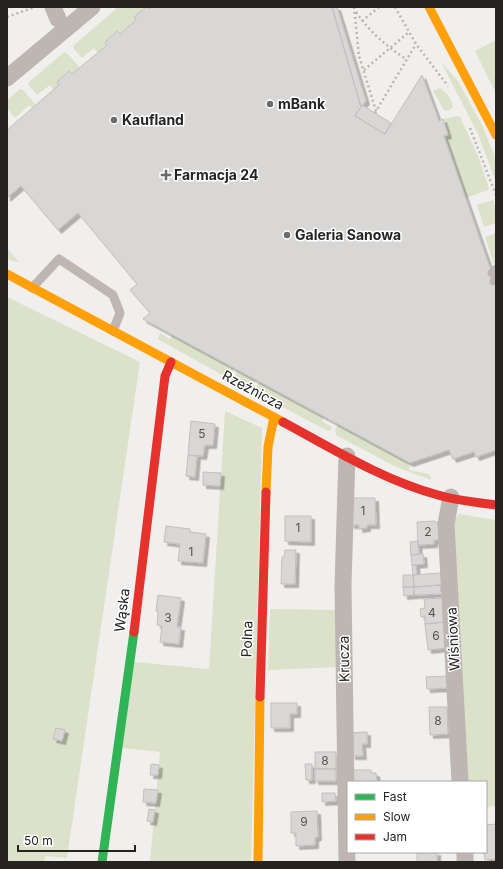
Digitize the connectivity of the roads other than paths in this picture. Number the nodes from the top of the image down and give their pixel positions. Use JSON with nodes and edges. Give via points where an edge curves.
{"nodes":[{"id":1,"x":429,"y":7,"type":"edge"},
{"id":2,"x":87,"y":8,"type":"edge"},
{"id":3,"x":7,"y":78,"type":"edge"},
{"id":4,"x":496,"y":134,"type":"edge"},
{"id":5,"x":7,"y":274,"type":"edge"},
{"id":6,"x":32,"y":288,"type":"junction"},
{"id":7,"x":113,"y":331,"type":"junction"},
{"id":8,"x":171,"y":362,"type":"junction"},
{"id":9,"x":274,"y":417,"type":"junction"},
{"id":10,"x":346,"y":456,"type":"junction"},
{"id":11,"x":451,"y":497,"type":"junction"},
{"id":12,"x":496,"y":505,"type":"edge"},
{"id":13,"x":460,"y":781,"type":"edge"},
{"id":14,"x":102,"y":862,"type":"edge"},
{"id":15,"x":258,"y":862,"type":"edge"},
{"id":16,"x":347,"y":862,"type":"edge"}],
"edges":[{"from":1,"to":4,"type":"street"},
{"from":2,"to":3,"type":"street"},
{"from":5,"to":6,"type":"street","name":"Rzeźnicza"},
{"from":6,"to":7,"type":"street","name":"Rzeźnicza"},
{"from":6,"to":7,"type":"lane","via":[[59,259],[113,295],[120,313]]},
{"from":7,"to":8,"type":"street","name":"Rzeźnicza"},
{"from":8,"to":9,"type":"street","name":"Rzeźnicza"},
{"from":8,"to":14,"type":"street","name":"Wąska","via":[[165,376],[129,675]]},
{"from":9,"to":10,"type":"street","name":"Rzeźnicza"},
{"from":9,"to":15,"type":"street","name":"Polna","via":[[268,447]]},
{"from":10,"to":11,"type":"street","name":"Rzeźnicza","via":[[378,474],[424,491]]},
{"from":10,"to":16,"type":"street","name":"Krucza","via":[[343,585]]},
{"from":11,"to":12,"type":"street","name":"Rzeźnicza"},
{"from":11,"to":13,"type":"street","name":"Wiśniowa","via":[[446,524]]}]}
